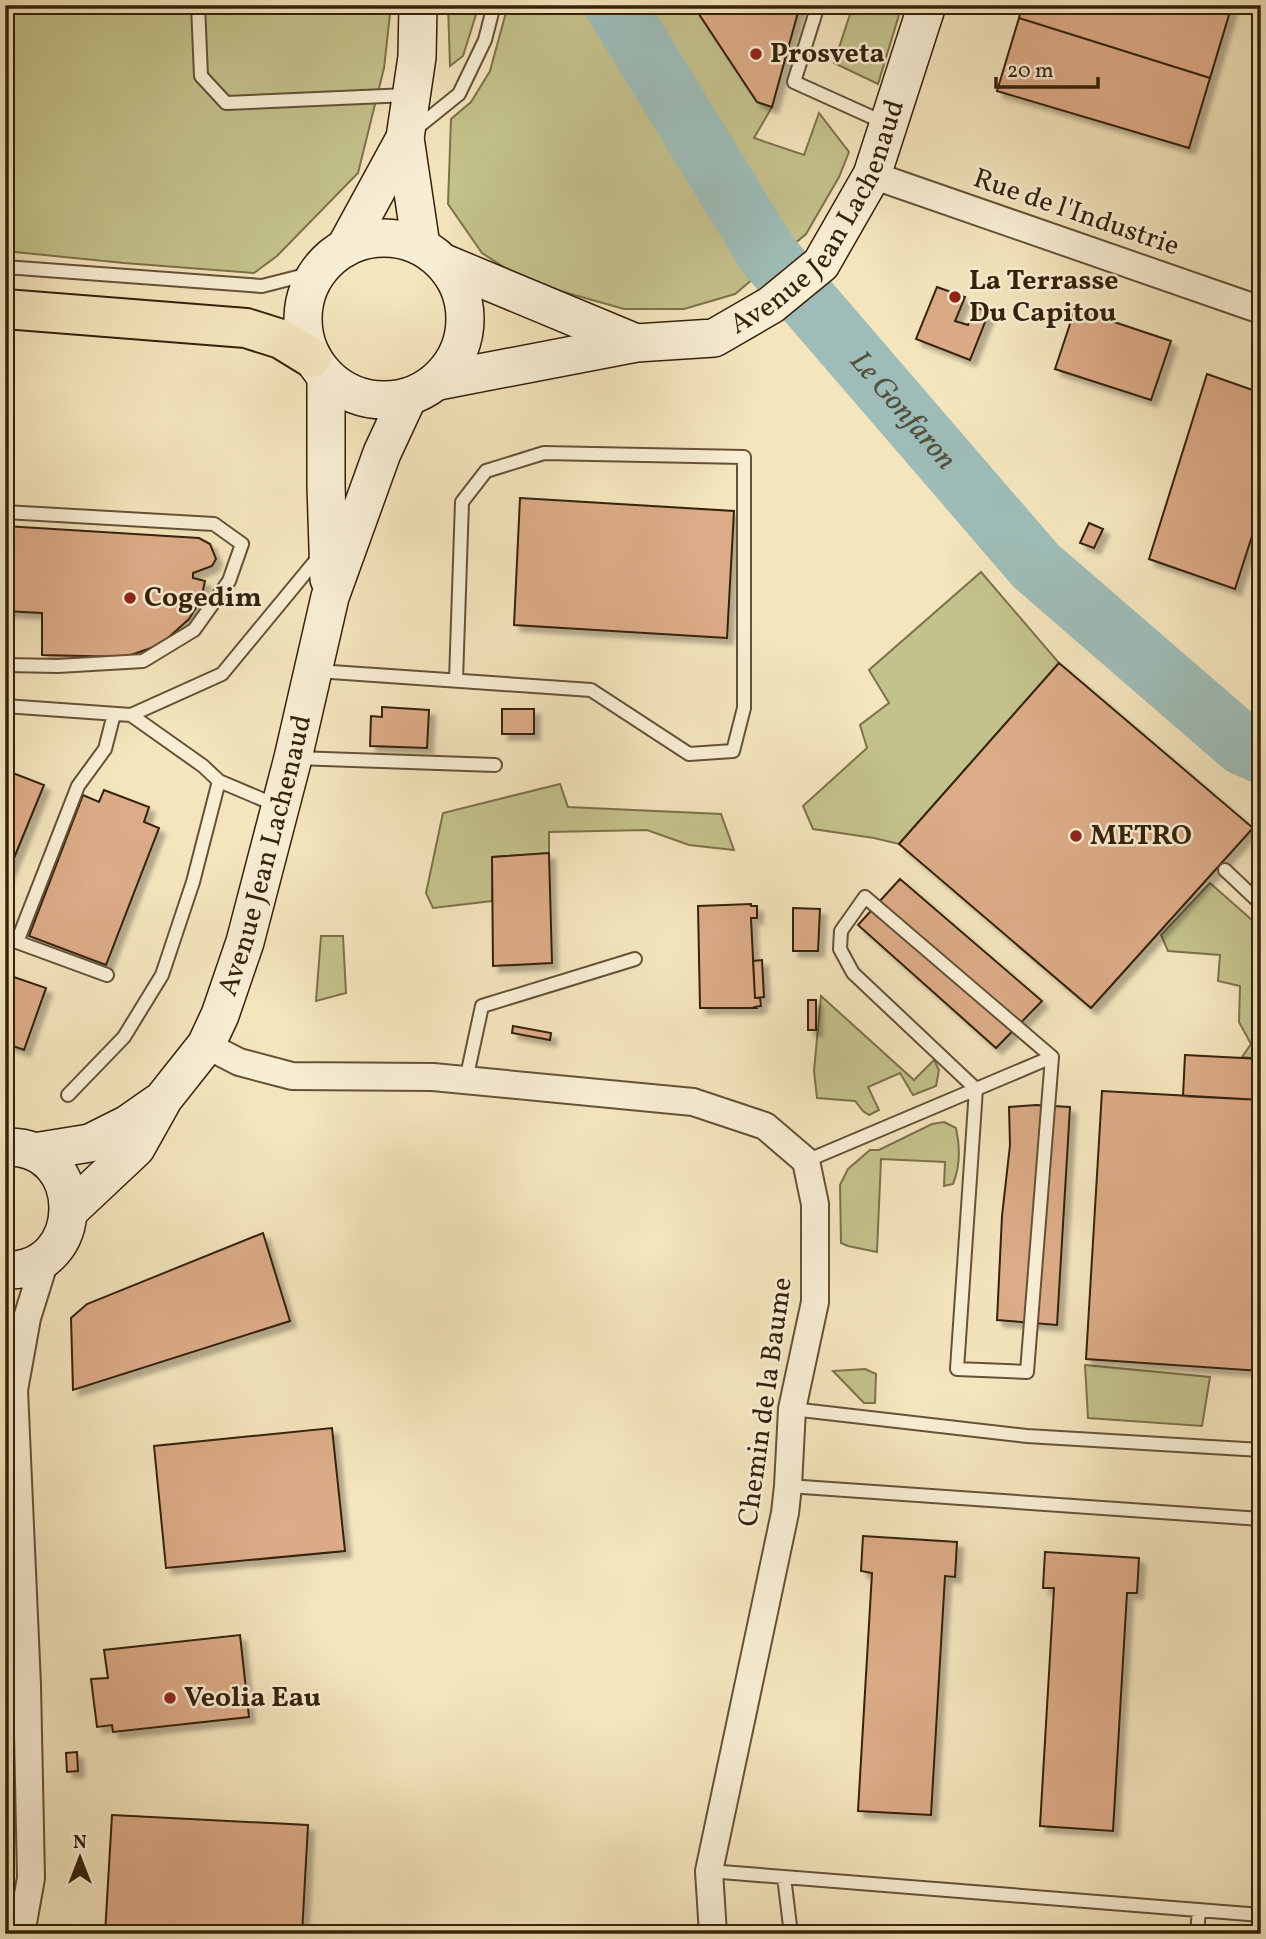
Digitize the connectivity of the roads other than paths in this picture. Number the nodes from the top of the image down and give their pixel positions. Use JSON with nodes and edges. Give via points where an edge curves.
{"nodes":[{"id":1,"x":198,"y":5,"type":"edge"},
{"id":2,"x":418,"y":5,"type":"edge"},
{"id":3,"x":494,"y":5,"type":"edge"},
{"id":4,"x":818,"y":5,"type":"edge"},
{"id":5,"x":927,"y":5,"type":"edge"},
{"id":6,"x":411,"y":94,"type":"junction"},
{"id":7,"x":888,"y":124,"type":"junction"},
{"id":8,"x":405,"y":138,"type":"junction"},
{"id":9,"x":872,"y":175,"type":"junction"},
{"id":10,"x":345,"y":247,"type":"junction"},
{"id":11,"x":433,"y":255,"type":"junction"},
{"id":12,"x":5,"y":267,"type":"edge"},
{"id":13,"x":317,"y":272,"type":"junction"},
{"id":14,"x":5,"y":309,"type":"edge"},
{"id":15,"x":1261,"y":310,"type":"edge"},
{"id":16,"x":636,"y":342,"type":"junction"},
{"id":17,"x":319,"y":367,"type":"junction"},
{"id":18,"x":423,"y":389,"type":"junction"},
{"id":19,"x":5,"y":512,"type":"edge"},
{"id":20,"x":327,"y":545,"type":"junction"},
{"id":21,"x":330,"y":597,"type":"junction"},
{"id":22,"x":5,"y":665,"type":"edge"},
{"id":23,"x":313,"y":671,"type":"junction"},
{"id":24,"x":456,"y":680,"type":"junction"},
{"id":25,"x":5,"y":706,"type":"edge"},
{"id":26,"x":114,"y":714,"type":"junction"},
{"id":27,"x":131,"y":715,"type":"junction"},
{"id":28,"x":293,"y":758,"type":"junction"},
{"id":29,"x":495,"y":765,"type":"dead end"},
{"id":30,"x":219,"y":781,"type":"junction"},
{"id":31,"x":280,"y":807,"type":"junction"},
{"id":32,"x":1225,"y":870,"type":"dead end"},
{"id":33,"x":1261,"y":904,"type":"edge"},
{"id":34,"x":635,"y":959,"type":"dead end"},
{"id":35,"x":107,"y":975,"type":"dead end"},
{"id":36,"x":206,"y":1045,"type":"junction"},
{"id":37,"x":1052,"y":1056,"type":"junction"},
{"id":38,"x":466,"y":1080,"type":"junction"},
{"id":39,"x":976,"y":1089,"type":"junction"},
{"id":40,"x":68,"y":1095,"type":"dead end"},
{"id":41,"x":164,"y":1098,"type":"junction"},
{"id":42,"x":20,"y":1150,"type":"edge"},
{"id":43,"x":806,"y":1160,"type":"junction"},
{"id":44,"x":69,"y":1211,"type":"junction"},
{"id":45,"x":46,"y":1257,"type":"junction"},
{"id":46,"x":5,"y":1270,"type":"edge"},
{"id":47,"x":10,"y":1378,"type":"edge"},
{"id":48,"x":792,"y":1409,"type":"junction"},
{"id":49,"x":1261,"y":1450,"type":"edge"},
{"id":50,"x":788,"y":1486,"type":"junction"},
{"id":51,"x":1261,"y":1519,"type":"edge"},
{"id":52,"x":709,"y":1871,"type":"junction"},
{"id":53,"x":784,"y":1877,"type":"junction"},
{"id":54,"x":1199,"y":1910,"type":"junction"},
{"id":55,"x":1261,"y":1914,"type":"edge"},
{"id":56,"x":21,"y":1934,"type":"edge"},
{"id":57,"x":713,"y":1934,"type":"edge"},
{"id":58,"x":791,"y":1934,"type":"edge"},
{"id":59,"x":1198,"y":1934,"type":"edge"}],
"edges":[{"from":1,"to":6,"type":"lane","via":[[201,76],[226,103]]},
{"from":2,"to":6,"type":"main road"},
{"from":3,"to":8,"type":"lane","via":[[485,40],[459,94]]},
{"from":4,"to":7,"type":"lane","via":[[794,82]]},
{"from":5,"to":7,"type":"main road","name":"Avenue Jean Lachenaud"},
{"from":6,"to":8,"type":"main road"},
{"from":7,"to":9,"type":"main road","name":"Avenue Jean Lachenaud"},
{"from":8,"to":10,"type":"main road"},
{"from":8,"to":11,"type":"main road"},
{"from":9,"to":15,"type":"street","name":"Rue de l'Industrie"},
{"from":9,"to":16,"type":"main road","name":"Avenue Jean Lachenaud","via":[[821,264],[771,305],[714,338]]},
{"from":10,"to":11,"type":"main road","via":[[369,239],[396,238]]},
{"from":10,"to":13,"type":"main road"},
{"from":11,"to":16,"type":"main road","name":"Avenue Jean Lachenaud"},
{"from":11,"to":18,"type":"main road","via":[[459,285],[466,311],[464,337],[454,361]]},
{"from":12,"to":13,"type":"lane","via":[[262,286]]},
{"from":13,"to":17,"type":"main road","via":[[302,315],[304,337]]},
{"from":14,"to":17,"type":"highway","via":[[246,328],[281,339]]},
{"from":16,"to":18,"type":"main road","name":"Avenue Jean Lachenaud"},
{"from":17,"to":18,"type":"main road","via":[[344,390],[364,398],[386,401]]},
{"from":17,"to":20,"type":"main road","name":"Avenue Jean Lachenaud"},
{"from":18,"to":21,"type":"main road","name":"Avenue Jean Lachenaud","via":[[382,453]]},
{"from":19,"to":22,"type":"lane","via":[[214,524],[242,544],[229,581],[194,631],[143,661]]},
{"from":20,"to":21,"type":"main road","name":"Avenue Jean Lachenaud"},
{"from":20,"to":27,"type":"lane","via":[[222,674]]},
{"from":21,"to":23,"type":"main road","name":"Avenue Jean Lachenaud"},
{"from":23,"to":24,"type":"lane"},
{"from":23,"to":28,"type":"main road","name":"Avenue Jean Lachenaud"},
{"from":24,"to":24,"type":"lane","via":[[591,690],[689,754],[733,751],[744,708],[744,457],[544,453],[486,471],[462,502]]},
{"from":25,"to":26,"type":"lane"},
{"from":26,"to":27,"type":"lane"},
{"from":26,"to":35,"type":"lane","via":[[105,749],[78,786],[17,942]]},
{"from":27,"to":30,"type":"lane"},
{"from":28,"to":29,"type":"lane"},
{"from":28,"to":31,"type":"main road","name":"Avenue Jean Lachenaud"},
{"from":30,"to":31,"type":"lane"},
{"from":30,"to":40,"type":"lane","via":[[193,882],[162,975],[124,1037]]},
{"from":31,"to":36,"type":"main road","name":"Avenue Jean Lachenaud","via":[[245,942]]},
{"from":32,"to":33,"type":"lane"},
{"from":34,"to":38,"type":"lane","via":[[482,1006]]},
{"from":36,"to":38,"type":"street","via":[[239,1062],[292,1076]]},
{"from":36,"to":41,"type":"main road","name":"Avenue Jean Lachenaud"},
{"from":37,"to":39,"type":"lane"},
{"from":37,"to":39,"type":"lane","via":[[865,897],[841,931],[840,949],[853,973]]},
{"from":37,"to":39,"type":"lane","via":[[1027,1372],[957,1369]]},
{"from":38,"to":43,"type":"street","via":[[693,1102],[765,1126]]},
{"from":39,"to":43,"type":"lane"},
{"from":41,"to":42,"type":"main road","name":"Avenue Jean Lachenaud","via":[[128,1124],[90,1143]]},
{"from":41,"to":44,"type":"main road","name":"Avenue Jean Lachenaud","via":[[136,1148]]},
{"from":42,"to":44,"type":"main road","via":[[49,1162],[68,1194]]},
{"from":43,"to":48,"type":"street","name":"Chemin de la Baume","via":[[815,1204],[815,1302]]},
{"from":44,"to":45,"type":"main road","via":[[66,1229]]},
{"from":45,"to":46,"type":"main road","via":[[31,1266]]},
{"from":45,"to":47,"type":"street"},
{"from":47,"to":56,"type":"street","via":[[27,1685],[31,1864]]},
{"from":48,"to":49,"type":"lane","via":[[1027,1436]]},
{"from":48,"to":50,"type":"street","name":"Chemin de la Baume"},
{"from":50,"to":51,"type":"lane"},
{"from":50,"to":52,"type":"street","name":"Chemin de la Baume"},
{"from":52,"to":53,"type":"lane"},
{"from":52,"to":57,"type":"street","name":"Chemin de la Baume"},
{"from":53,"to":54,"type":"lane"},
{"from":53,"to":58,"type":"lane"},
{"from":54,"to":55,"type":"lane"},
{"from":54,"to":59,"type":"lane"}]}
